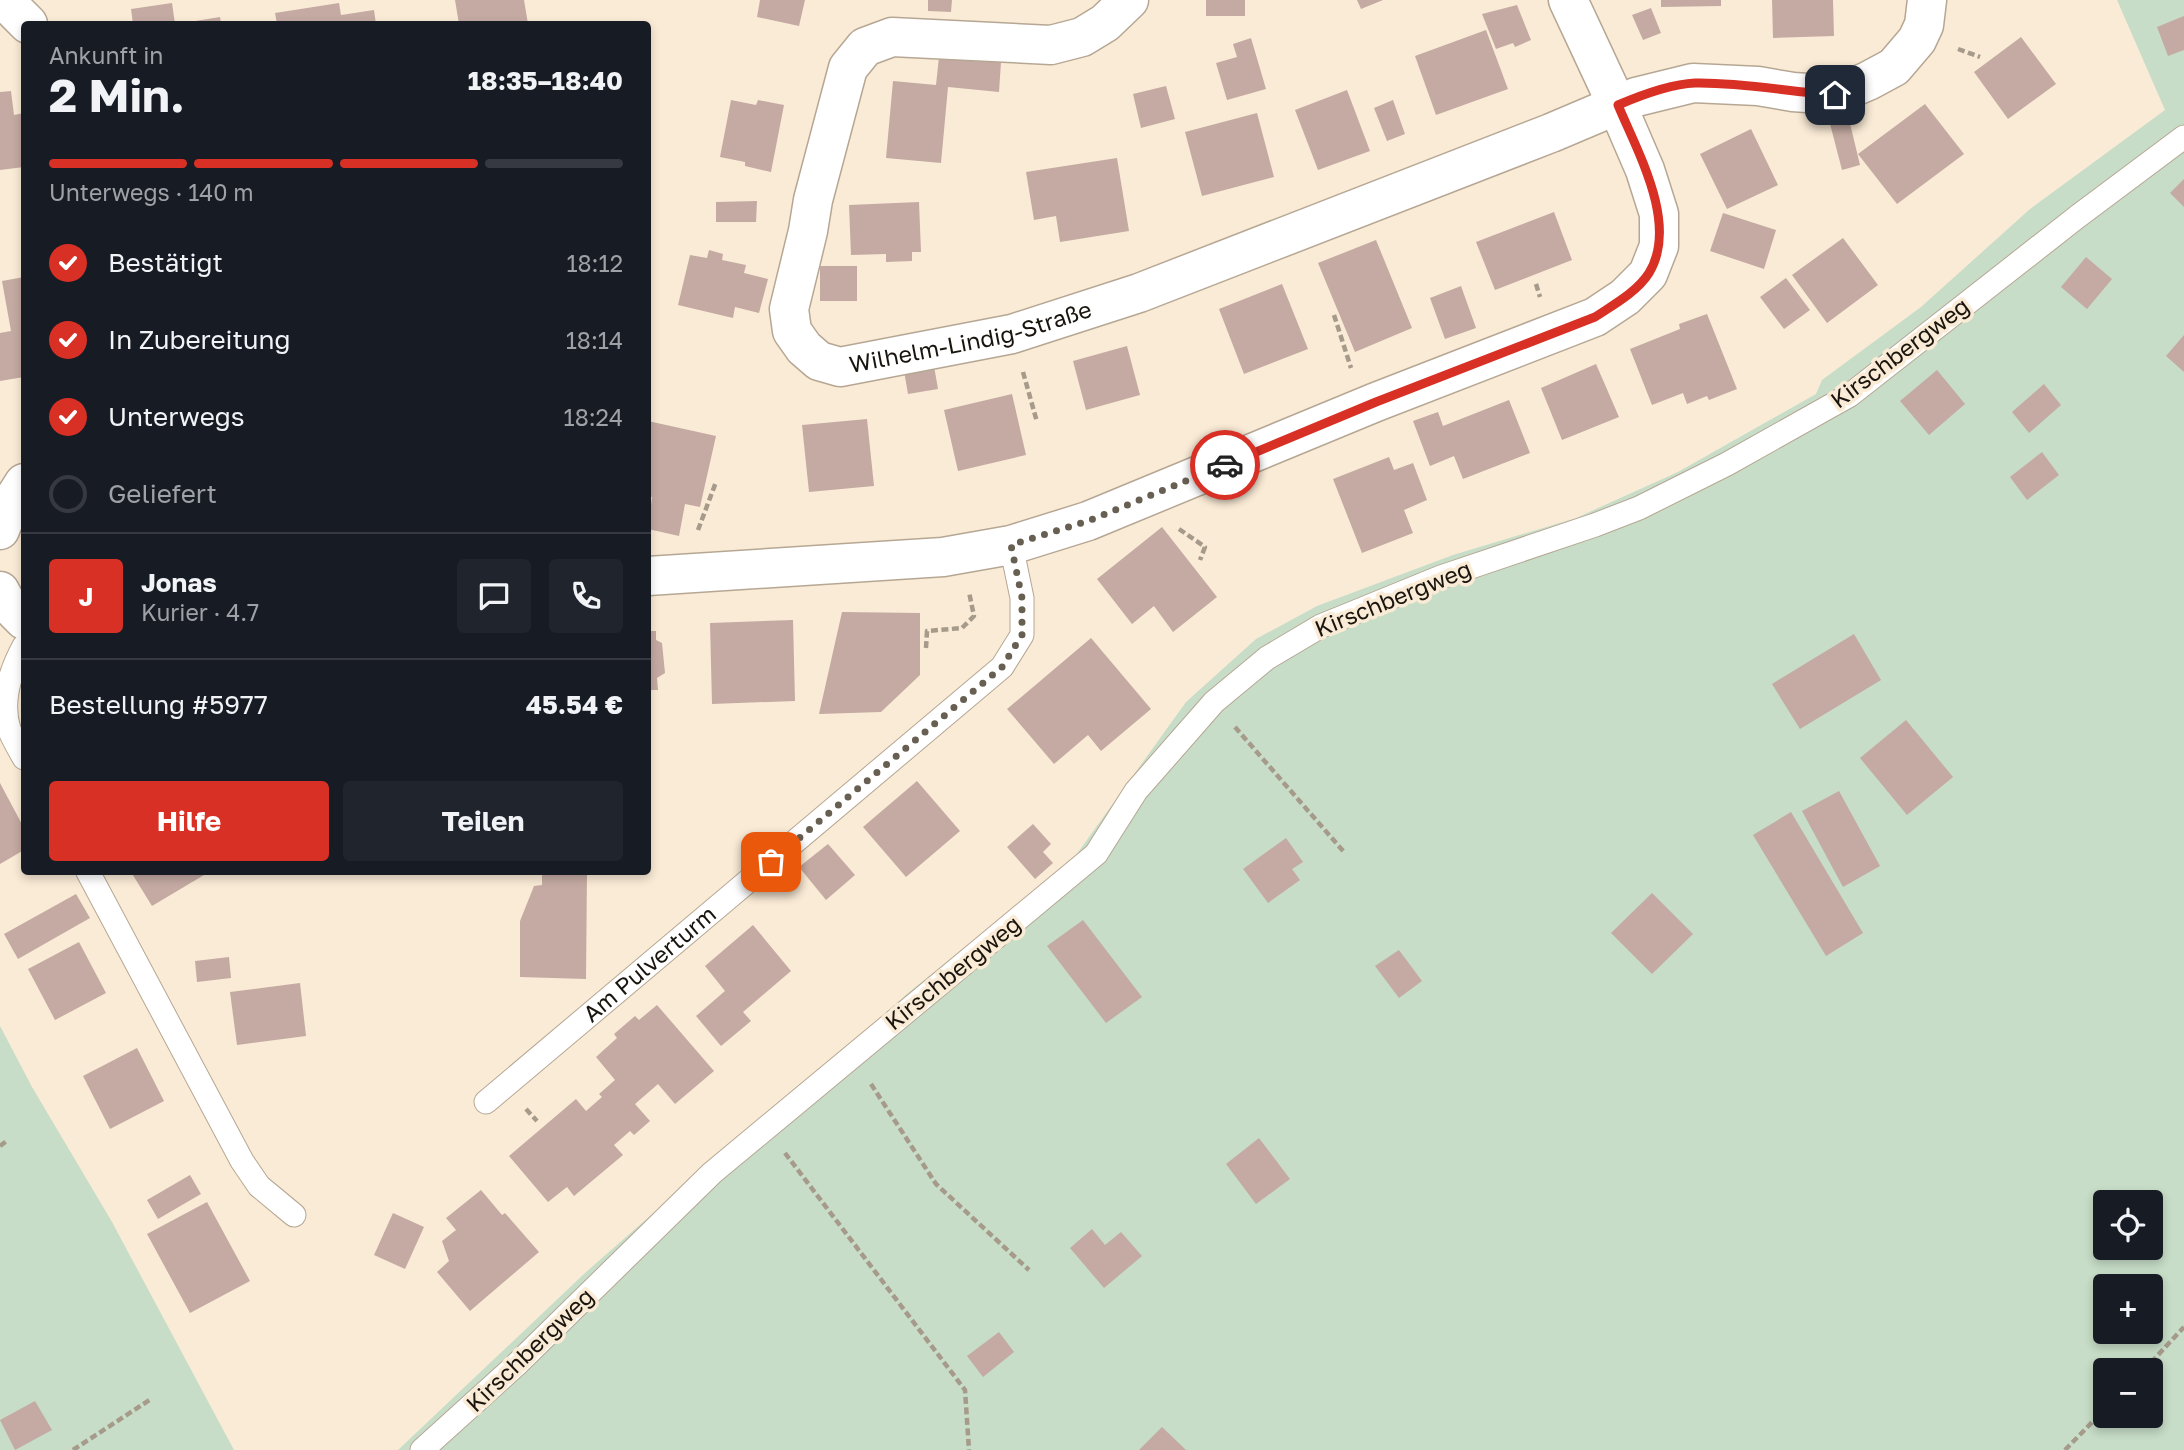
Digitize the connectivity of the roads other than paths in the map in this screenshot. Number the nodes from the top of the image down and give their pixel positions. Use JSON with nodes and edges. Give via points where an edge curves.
{"nodes":[{"id":1,"x":4,"y":0,"type":"edge"},
{"id":2,"x":1129,"y":0,"type":"edge"},
{"id":3,"x":1568,"y":0,"type":"edge"},
{"id":4,"x":1927,"y":0,"type":"edge"},
{"id":5,"x":25,"y":21,"type":"edge"},
{"id":6,"x":1618,"y":105,"type":"junction"},
{"id":7,"x":2184,"y":137,"type":"edge"},
{"id":8,"x":21,"y":488,"type":"edge"},
{"id":9,"x":0,"y":530,"type":"edge"},
{"id":10,"x":1011,"y":545,"type":"junction"},
{"id":11,"x":651,"y":576,"type":"edge"},
{"id":12,"x":0,"y":591,"type":"edge"},
{"id":13,"x":21,"y":617,"type":"edge"},
{"id":14,"x":21,"y":652,"type":"edge"},
{"id":15,"x":21,"y":752,"type":"edge"},
{"id":16,"x":90,"y":875,"type":"edge"},
{"id":17,"x":486,"y":1102,"type":"dead end"},
{"id":18,"x":294,"y":1215,"type":"dead end"},
{"id":19,"x":422,"y":1450,"type":"edge"}],
"edges":[{"from":1,"to":5,"type":"street"},
{"from":2,"to":6,"type":"street","name":"Wilhelm-Lindig-Straße","via":[[1082,37],[1051,45],[892,37],[865,47],[848,68],[789,309],[792,331],[803,348],[819,361],[840,368],[1012,334],[1216,264]]},
{"from":3,"to":6,"type":"street"},
{"from":4,"to":6,"type":"street","name":"Wilhelm-Lindig-Straße","via":[[1917,40],[1894,67],[1835,95],[1693,83]]},
{"from":6,"to":10,"type":"street","via":[[1659,214],[1659,246],[1648,274],[1625,297],[1595,317],[1088,521]]},
{"from":7,"to":19,"type":"lane","name":"Kirschbergweg","via":[[1850,395],[1639,508],[1441,577],[1321,626],[1267,658],[1214,702],[1136,792],[1096,855],[712,1172],[516,1365]]},
{"from":8,"to":9,"type":"street"},
{"from":10,"to":11,"type":"street","via":[[943,556]]},
{"from":10,"to":17,"type":"lane","name":"Am Pulverturm","via":[[1022,598],[1022,635],[1002,667]]},
{"from":12,"to":13,"type":"street"},
{"from":14,"to":15,"type":"lane","via":[[5,698],[8,728]]},
{"from":16,"to":18,"type":"lane","via":[[242,1161],[259,1185]]}]}
